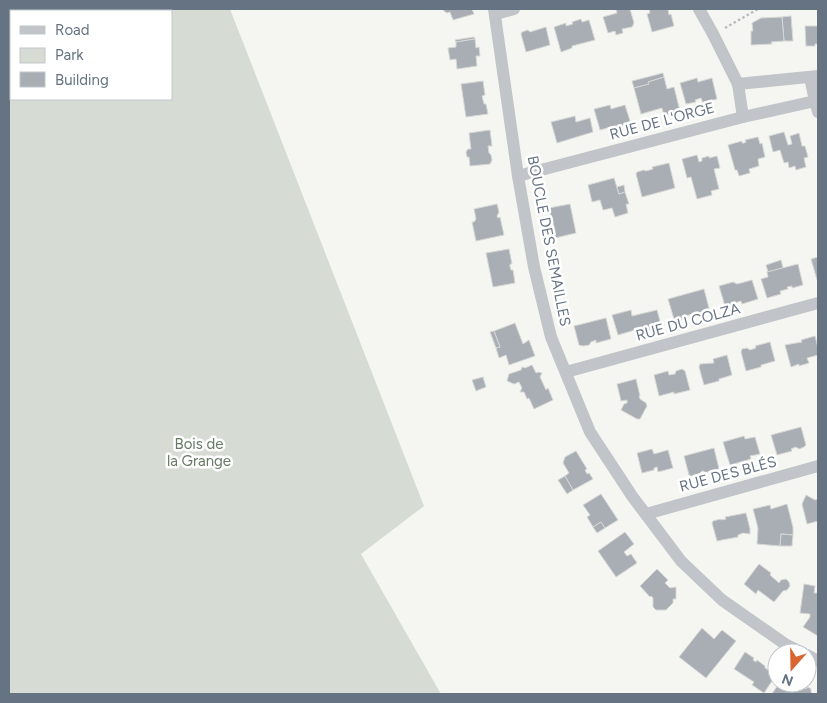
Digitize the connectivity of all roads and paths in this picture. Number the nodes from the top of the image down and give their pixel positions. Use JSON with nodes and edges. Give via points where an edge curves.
{"nodes":[{"id":1,"x":514,"y":9,"type":"edge"},
{"id":2,"x":699,"y":9,"type":"edge"},
{"id":3,"x":758,"y":9,"type":"edge"},
{"id":4,"x":495,"y":11,"type":"edge"},
{"id":5,"x":713,"y":34,"type":"junction"},
{"id":6,"x":814,"y":76,"type":"edge"},
{"id":7,"x":738,"y":84,"type":"junction"},
{"id":8,"x":816,"y":106,"type":"edge"},
{"id":9,"x":743,"y":117,"type":"junction"},
{"id":10,"x":518,"y":176,"type":"junction"},
{"id":11,"x":818,"y":303,"type":"edge"},
{"id":12,"x":566,"y":372,"type":"junction"},
{"id":13,"x":818,"y":466,"type":"edge"},
{"id":14,"x":646,"y":514,"type":"junction"},
{"id":15,"x":785,"y":643,"type":"edge"}],
"edges":[{"from":1,"to":4,"type":"street"},
{"from":2,"to":5,"type":"street"},
{"from":3,"to":5,"type":"path"},
{"from":4,"to":10,"type":"street","name":"BOUCLE DES SEMAILLES"},
{"from":5,"to":7,"type":"street"},
{"from":6,"to":7,"type":"street"},
{"from":6,"to":8,"type":"street"},
{"from":7,"to":9,"type":"street"},
{"from":8,"to":9,"type":"street","name":"RUE DE L'ORGE"},
{"from":9,"to":10,"type":"street","name":"RUE DE L'ORGE"},
{"from":10,"to":12,"type":"street","name":"BOUCLE DES SEMAILLES","via":[[550,337]]},
{"from":11,"to":12,"type":"street","name":"RUE DU COLZA"},
{"from":12,"to":14,"type":"street","name":"BOUCLE DES SEMAILLES","via":[[590,432]]},
{"from":13,"to":14,"type":"street","name":"RUE DES BLÉS"},
{"from":14,"to":15,"type":"street","name":"BOUCLE DES SEMAILLES","via":[[681,560],[722,600]]}]}
